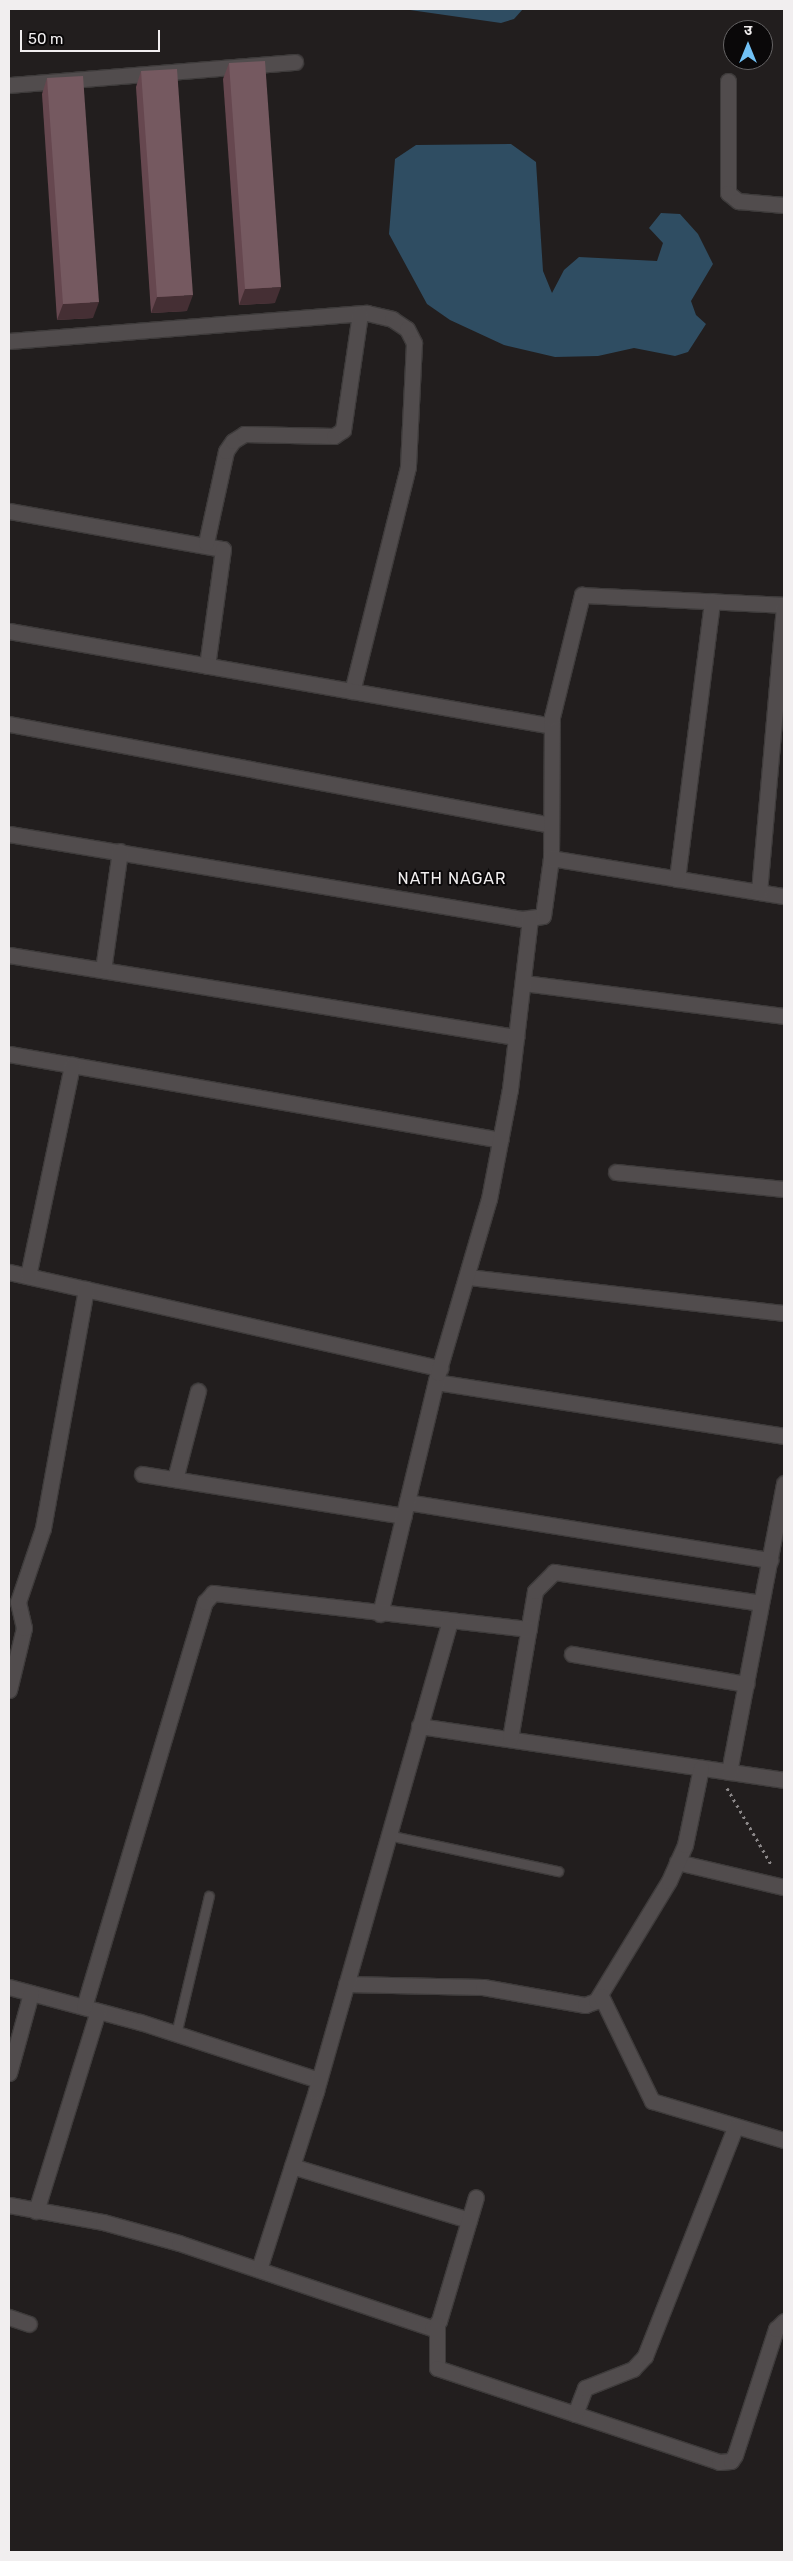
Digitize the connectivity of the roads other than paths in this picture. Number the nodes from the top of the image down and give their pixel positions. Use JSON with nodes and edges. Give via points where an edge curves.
{"nodes":[{"id":1,"x":296,"y":62,"type":"dead end"},
{"id":2,"x":728,"y":81,"type":"dead end"},
{"id":3,"x":9,"y":85,"type":"edge"},
{"id":4,"x":784,"y":205,"type":"edge"},
{"id":5,"x":360,"y":314,"type":"junction"},
{"id":6,"x":9,"y":341,"type":"edge"},
{"id":7,"x":9,"y":511,"type":"edge"},
{"id":8,"x":206,"y":543,"type":"junction"},
{"id":9,"x":712,"y":601,"type":"junction"},
{"id":10,"x":784,"y":606,"type":"edge"},
{"id":11,"x":9,"y":631,"type":"edge"},
{"id":12,"x":207,"y":666,"type":"junction"},
{"id":13,"x":352,"y":692,"type":"junction"},
{"id":14,"x":9,"y":724,"type":"edge"},
{"id":15,"x":552,"y":726,"type":"junction"},
{"id":16,"x":551,"y":825,"type":"junction"},
{"id":17,"x":9,"y":834,"type":"edge"},
{"id":18,"x":120,"y":851,"type":"junction"},
{"id":19,"x":551,"y":858,"type":"junction"},
{"id":20,"x":677,"y":878,"type":"junction"},
{"id":21,"x":760,"y":892,"type":"junction"},
{"id":22,"x":784,"y":896,"type":"edge"},
{"id":23,"x":530,"y":918,"type":"junction"},
{"id":24,"x":9,"y":955,"type":"edge"},
{"id":25,"x":103,"y":970,"type":"junction"},
{"id":26,"x":523,"y":984,"type":"junction"},
{"id":27,"x":784,"y":1016,"type":"edge"},
{"id":28,"x":516,"y":1037,"type":"junction"},
{"id":29,"x":9,"y":1054,"type":"edge"},
{"id":30,"x":72,"y":1065,"type":"junction"},
{"id":31,"x":501,"y":1140,"type":"junction"},
{"id":32,"x":616,"y":1172,"type":"dead end"},
{"id":33,"x":784,"y":1189,"type":"edge"},
{"id":34,"x":9,"y":1272,"type":"edge"},
{"id":35,"x":28,"y":1276,"type":"junction"},
{"id":36,"x":468,"y":1277,"type":"junction"},
{"id":37,"x":86,"y":1289,"type":"junction"},
{"id":38,"x":784,"y":1314,"type":"edge"},
{"id":39,"x":438,"y":1375,"type":"junction"},
{"id":40,"x":198,"y":1391,"type":"dead end"},
{"id":41,"x":784,"y":1436,"type":"edge"},
{"id":42,"x":142,"y":1474,"type":"dead end"},
{"id":43,"x":175,"y":1479,"type":"junction"},
{"id":44,"x":784,"y":1483,"type":"edge"},
{"id":45,"x":405,"y":1509,"type":"junction"},
{"id":46,"x":770,"y":1560,"type":"junction"},
{"id":47,"x":761,"y":1603,"type":"junction"},
{"id":48,"x":380,"y":1614,"type":"junction"},
{"id":49,"x":449,"y":1623,"type":"junction"},
{"id":50,"x":529,"y":1629,"type":"junction"},
{"id":51,"x":15,"y":1639,"type":"edge"},
{"id":52,"x":572,"y":1654,"type":"dead end"},
{"id":53,"x":746,"y":1684,"type":"junction"},
{"id":54,"x":9,"y":1690,"type":"edge"},
{"id":55,"x":420,"y":1726,"type":"junction"},
{"id":56,"x":510,"y":1740,"type":"junction"},
{"id":57,"x":701,"y":1768,"type":"junction"},
{"id":58,"x":729,"y":1772,"type":"junction"},
{"id":59,"x":784,"y":1780,"type":"edge"},
{"id":60,"x":388,"y":1836,"type":"junction"},
{"id":61,"x":677,"y":1862,"type":"junction"},
{"id":62,"x":558,"y":1871,"type":"dead end"},
{"id":63,"x":784,"y":1887,"type":"edge"},
{"id":64,"x":209,"y":1896,"type":"dead end"},
{"id":65,"x":346,"y":1984,"type":"junction"},
{"id":66,"x":9,"y":1987,"type":"edge"},
{"id":67,"x":31,"y":1993,"type":"junction"},
{"id":68,"x":601,"y":1996,"type":"junction"},
{"id":69,"x":91,"y":2009,"type":"junction"},
{"id":70,"x":176,"y":2034,"type":"junction"},
{"id":71,"x":9,"y":2073,"type":"edge"},
{"id":72,"x":319,"y":2080,"type":"junction"},
{"id":73,"x":735,"y":2127,"type":"junction"},
{"id":74,"x":784,"y":2140,"type":"edge"},
{"id":75,"x":292,"y":2166,"type":"junction"},
{"id":76,"x":476,"y":2197,"type":"dead end"},
{"id":77,"x":9,"y":2205,"type":"edge"},
{"id":78,"x":36,"y":2211,"type":"junction"},
{"id":79,"x":469,"y":2220,"type":"junction"},
{"id":80,"x":259,"y":2269,"type":"junction"},
{"id":81,"x":9,"y":2317,"type":"edge"},
{"id":82,"x":784,"y":2321,"type":"edge"},
{"id":83,"x":29,"y":2324,"type":"dead end"},
{"id":84,"x":437,"y":2325,"type":"junction"},
{"id":85,"x":575,"y":2414,"type":"junction"}],
"edges":[{"from":1,"to":3,"type":"street"},
{"from":2,"to":4,"type":"street","via":[[728,193],[738,201]]},
{"from":5,"to":6,"type":"street"},
{"from":5,"to":8,"type":"street","via":[[343,430],[334,436],[244,434],[233,441],[226,451]]},
{"from":5,"to":13,"type":"street","via":[[392,319],[407,329],[414,343],[404,490]]},
{"from":7,"to":8,"type":"street"},
{"from":8,"to":12,"type":"street","via":[[223,549],[224,558]]},
{"from":9,"to":10,"type":"street"},
{"from":9,"to":15,"type":"street","via":[[582,596]]},
{"from":9,"to":20,"type":"street"},
{"from":10,"to":21,"type":"street"},
{"from":11,"to":12,"type":"street"},
{"from":12,"to":13,"type":"street"},
{"from":13,"to":15,"type":"street"},
{"from":14,"to":16,"type":"street"},
{"from":15,"to":16,"type":"street"},
{"from":16,"to":19,"type":"street"},
{"from":17,"to":18,"type":"street"},
{"from":18,"to":23,"type":"street"},
{"from":18,"to":25,"type":"street"},
{"from":19,"to":20,"type":"street"},
{"from":19,"to":23,"type":"street","via":[[543,916]]},
{"from":20,"to":21,"type":"street"},
{"from":21,"to":22,"type":"street"},
{"from":23,"to":26,"type":"street"},
{"from":24,"to":25,"type":"street"},
{"from":25,"to":28,"type":"street"},
{"from":26,"to":27,"type":"street"},
{"from":26,"to":28,"type":"street"},
{"from":28,"to":31,"type":"street"},
{"from":29,"to":30,"type":"street"},
{"from":30,"to":31,"type":"street"},
{"from":30,"to":35,"type":"street"},
{"from":31,"to":36,"type":"street"},
{"from":32,"to":33,"type":"street"},
{"from":34,"to":35,"type":"street"},
{"from":35,"to":37,"type":"street"},
{"from":36,"to":38,"type":"street"},
{"from":36,"to":39,"type":"street"},
{"from":37,"to":39,"type":"street"},
{"from":37,"to":51,"type":"street","via":[[43,1528],[18,1602],[24,1621]]},
{"from":39,"to":41,"type":"street"},
{"from":39,"to":45,"type":"street"},
{"from":40,"to":43,"type":"street"},
{"from":42,"to":43,"type":"street"},
{"from":43,"to":45,"type":"street"},
{"from":44,"to":46,"type":"street"},
{"from":45,"to":46,"type":"street"},
{"from":45,"to":48,"type":"street"},
{"from":46,"to":47,"type":"street"},
{"from":47,"to":50,"type":"street","via":[[554,1572],[535,1591]]},
{"from":47,"to":53,"type":"street"},
{"from":48,"to":49,"type":"street"},
{"from":48,"to":69,"type":"street","via":[[224,1593],[213,1593],[205,1602]]},
{"from":49,"to":50,"type":"street"},
{"from":49,"to":55,"type":"street"},
{"from":50,"to":56,"type":"street"},
{"from":51,"to":54,"type":"street"},
{"from":52,"to":53,"type":"street"},
{"from":53,"to":58,"type":"street"},
{"from":55,"to":56,"type":"street"},
{"from":55,"to":60,"type":"street"},
{"from":56,"to":57,"type":"street"},
{"from":57,"to":58,"type":"street"},
{"from":57,"to":61,"type":"street"},
{"from":58,"to":59,"type":"street"},
{"from":60,"to":62,"type":"lane"},
{"from":60,"to":65,"type":"street"},
{"from":61,"to":63,"type":"street"},
{"from":61,"to":68,"type":"street"},
{"from":64,"to":70,"type":"lane"},
{"from":65,"to":68,"type":"street","via":[[483,1987],[585,2005]]},
{"from":65,"to":72,"type":"street"},
{"from":66,"to":67,"type":"street"},
{"from":67,"to":69,"type":"street"},
{"from":67,"to":71,"type":"street"},
{"from":68,"to":73,"type":"street","via":[[652,2101]]},
{"from":69,"to":70,"type":"street"},
{"from":69,"to":78,"type":"street"},
{"from":70,"to":72,"type":"street"},
{"from":72,"to":75,"type":"street"},
{"from":73,"to":74,"type":"street"},
{"from":73,"to":85,"type":"street","via":[[645,2356],[633,2369],[585,2388]]},
{"from":75,"to":79,"type":"street"},
{"from":75,"to":80,"type":"street"},
{"from":76,"to":79,"type":"street"},
{"from":77,"to":78,"type":"street"},
{"from":78,"to":80,"type":"street","via":[[104,2222]]},
{"from":79,"to":84,"type":"street"},
{"from":80,"to":84,"type":"street","via":[[426,2327]]},
{"from":81,"to":83,"type":"street"},
{"from":82,"to":85,"type":"street","via":[[776,2329],[731,2461],[719,2462]]},
{"from":84,"to":85,"type":"street","via":[[437,2368]]}]}
